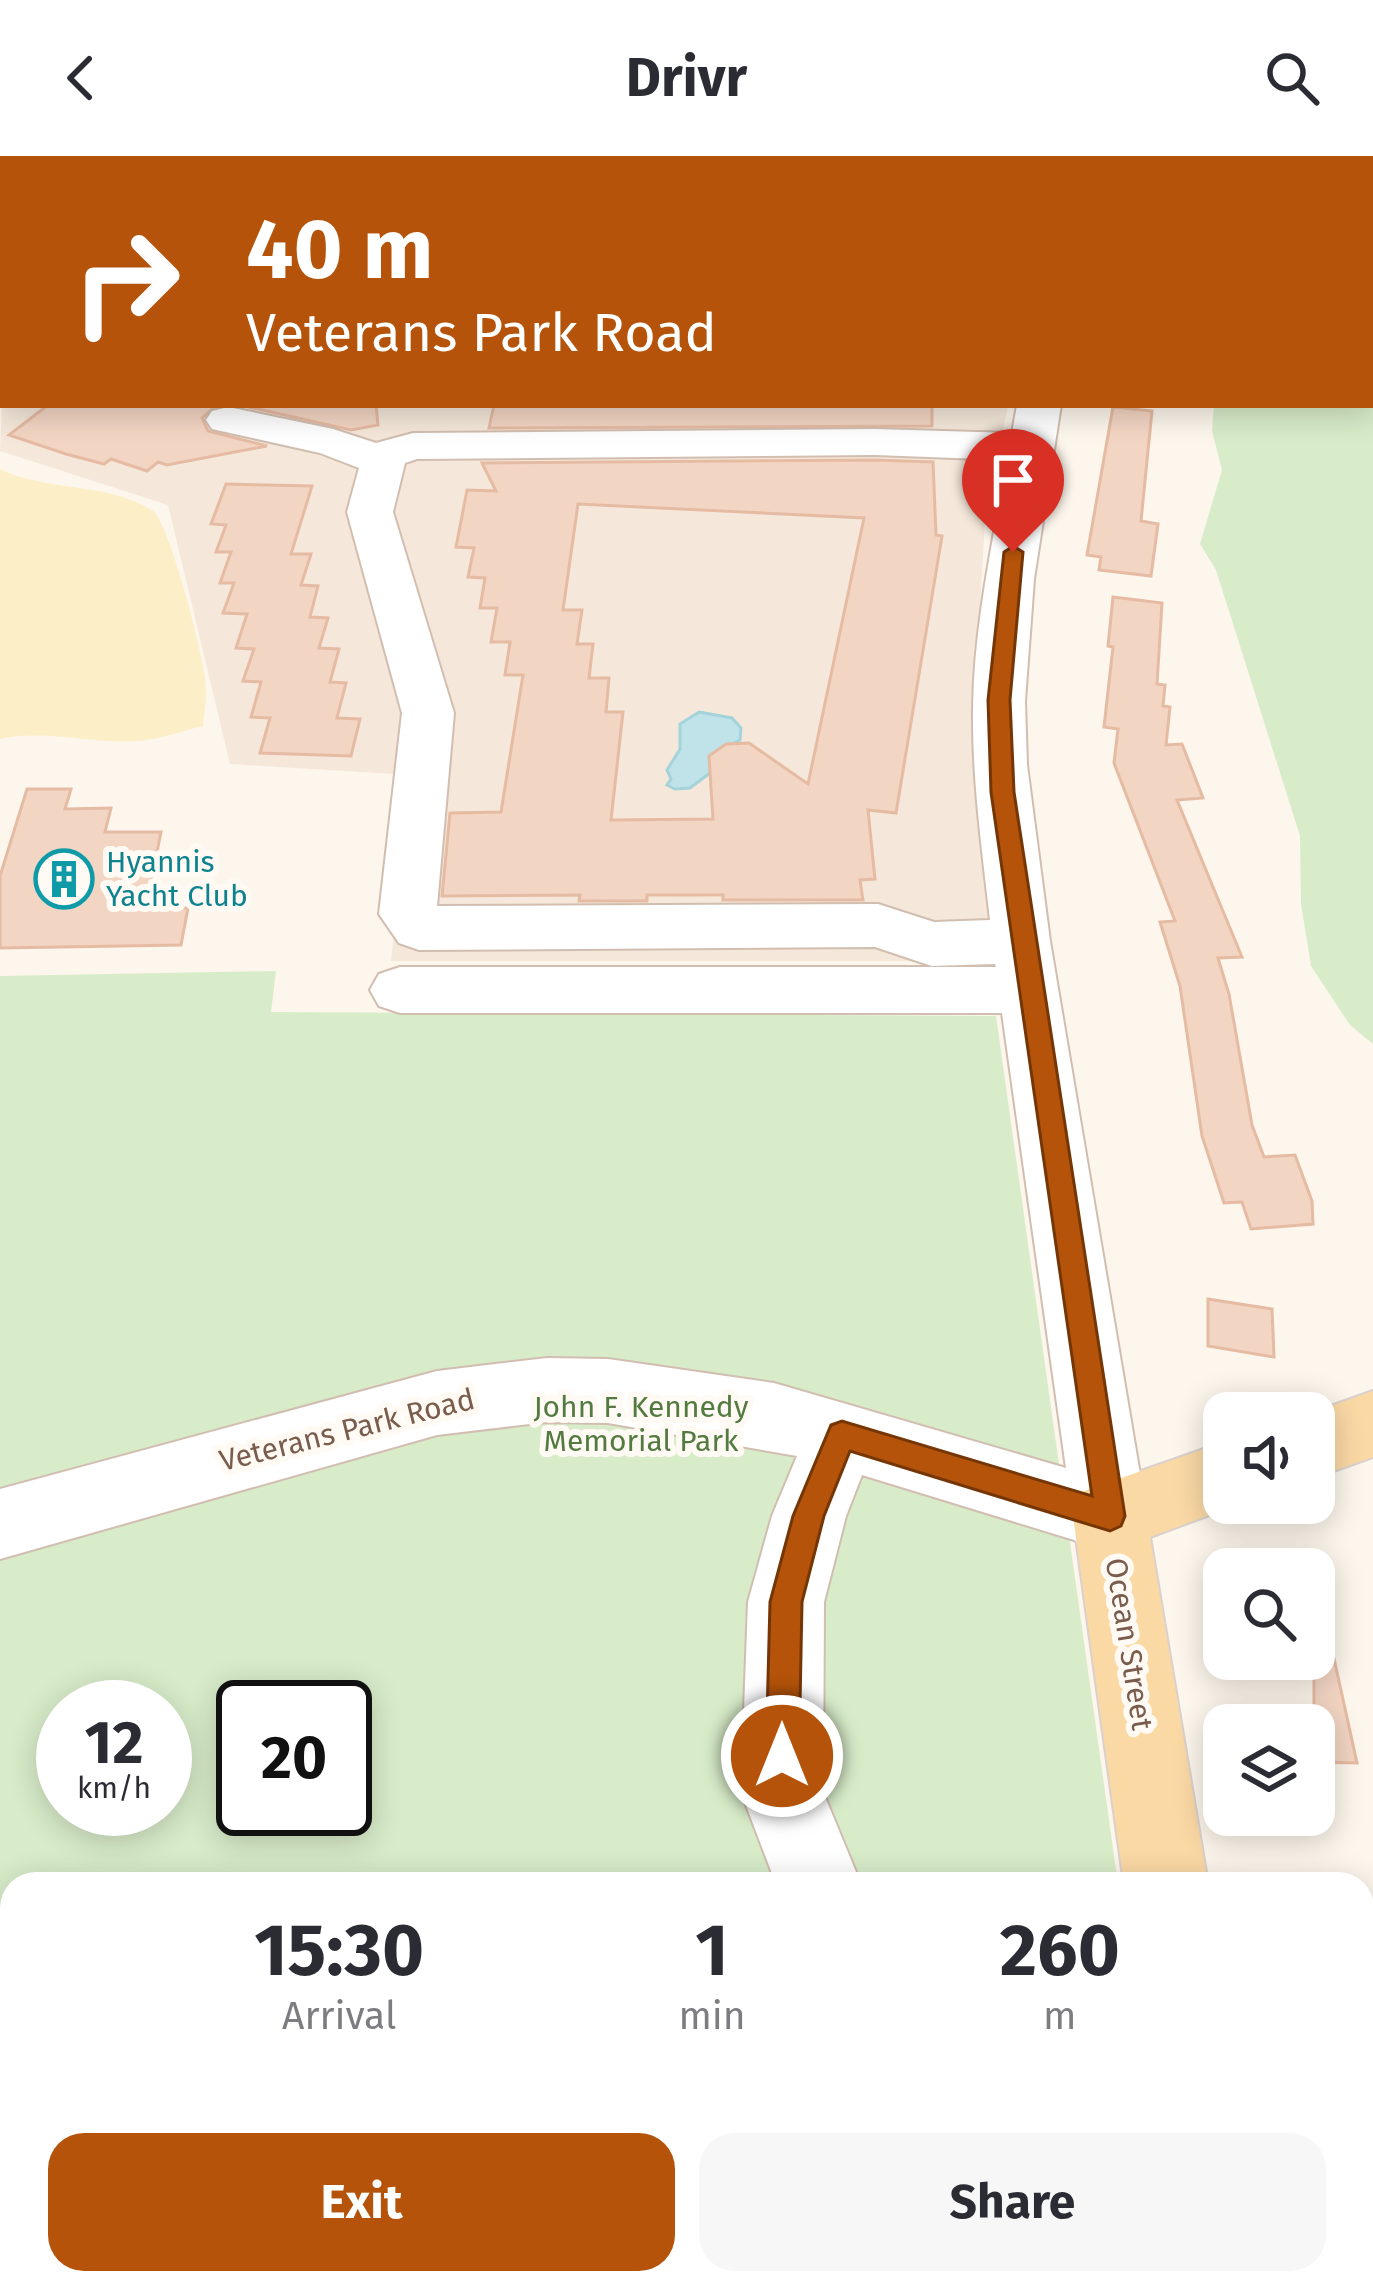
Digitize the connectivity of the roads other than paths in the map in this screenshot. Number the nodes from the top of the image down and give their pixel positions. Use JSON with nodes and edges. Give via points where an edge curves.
{"nodes":[{"id":1,"x":209,"y":414,"type":"edge"},
{"id":2,"x":1035,"y":426,"type":"edge"},
{"id":3,"x":383,"y":462,"type":"junction"},
{"id":4,"x":1025,"y":966,"type":"junction"},
{"id":5,"x":400,"y":990,"type":"dead end"},
{"id":6,"x":1373,"y":1424,"type":"edge"},
{"id":7,"x":842,"y":1435,"type":"junction"},
{"id":8,"x":1335,"y":1438,"type":"edge"},
{"id":9,"x":1203,"y":1483,"type":"edge"},
{"id":10,"x":1110,"y":1516,"type":"junction"},
{"id":11,"x":0,"y":1525,"type":"edge"},
{"id":12,"x":814,"y":1872,"type":"edge"},
{"id":13,"x":1164,"y":1872,"type":"edge"}],
"edges":[{"from":1,"to":3,"type":"street"},
{"from":2,"to":3,"type":"street","via":[[875,442],[430,445],[400,448]]},
{"from":2,"to":4,"type":"street","name":"Ocean Street","via":[[999,700]]},
{"from":3,"to":4,"type":"street","via":[[370,524],[428,713],[411,922],[434,929],[878,925]]},
{"from":4,"to":5,"type":"street"},
{"from":4,"to":10,"type":"street","name":"Ocean Street"},
{"from":6,"to":8,"type":"main road"},
{"from":7,"to":10,"type":"street","name":"Veterans Park Road"},
{"from":7,"to":11,"type":"street","name":"Veterans Park Road","via":[[627,1393],[490,1395],[369,1420]]},
{"from":7,"to":12,"type":"street","via":[[808,1516],[786,1602],[782,1792]]},
{"from":9,"to":10,"type":"main road"},
{"from":10,"to":13,"type":"main road","name":"Ocean Street"}]}
